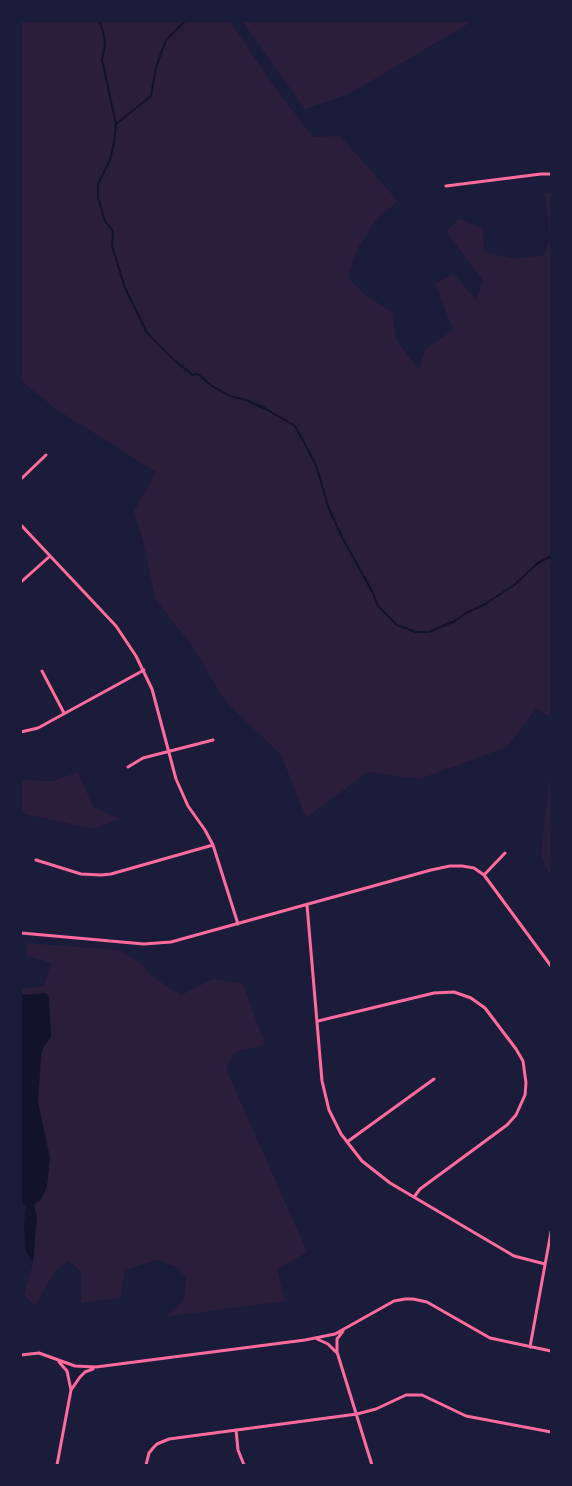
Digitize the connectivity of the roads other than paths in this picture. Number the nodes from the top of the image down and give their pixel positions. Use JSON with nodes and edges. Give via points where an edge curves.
{"nodes":[{"id":1,"x":551,"y":174,"type":"edge"},
{"id":2,"x":446,"y":186,"type":"dead end"},
{"id":3,"x":46,"y":455,"type":"dead end"},
{"id":4,"x":21,"y":478,"type":"edge"},
{"id":5,"x":21,"y":525,"type":"edge"},
{"id":6,"x":50,"y":556,"type":"junction"},
{"id":7,"x":21,"y":582,"type":"edge"},
{"id":8,"x":144,"y":670,"type":"junction"},
{"id":9,"x":42,"y":671,"type":"dead end"},
{"id":10,"x":64,"y":713,"type":"junction"},
{"id":11,"x":21,"y":732,"type":"edge"},
{"id":12,"x":213,"y":740,"type":"dead end"},
{"id":13,"x":169,"y":751,"type":"junction"},
{"id":14,"x":128,"y":767,"type":"dead end"},
{"id":15,"x":213,"y":844,"type":"junction"},
{"id":16,"x":505,"y":853,"type":"dead end"},
{"id":17,"x":36,"y":860,"type":"dead end"},
{"id":18,"x":484,"y":875,"type":"junction"},
{"id":19,"x":307,"y":905,"type":"junction"},
{"id":20,"x":238,"y":924,"type":"junction"},
{"id":21,"x":21,"y":933,"type":"edge"},
{"id":22,"x":551,"y":966,"type":"edge"},
{"id":23,"x":318,"y":1021,"type":"junction"},
{"id":24,"x":434,"y":1079,"type":"dead end"},
{"id":25,"x":347,"y":1142,"type":"junction"},
{"id":26,"x":414,"y":1197,"type":"junction"},
{"id":27,"x":551,"y":1232,"type":"edge"},
{"id":28,"x":545,"y":1264,"type":"junction"},
{"id":29,"x":343,"y":1330,"type":"junction"},
{"id":30,"x":317,"y":1338,"type":"junction"},
{"id":31,"x":530,"y":1347,"type":"junction"},
{"id":32,"x":551,"y":1350,"type":"edge"},
{"id":33,"x":337,"y":1352,"type":"junction"},
{"id":34,"x":21,"y":1355,"type":"edge"},
{"id":35,"x":58,"y":1361,"type":"junction"},
{"id":36,"x":96,"y":1367,"type":"junction"},
{"id":37,"x":71,"y":1390,"type":"junction"},
{"id":38,"x":356,"y":1414,"type":"junction"},
{"id":39,"x":236,"y":1430,"type":"junction"},
{"id":40,"x":551,"y":1432,"type":"edge"},
{"id":41,"x":57,"y":1465,"type":"edge"},
{"id":42,"x":146,"y":1465,"type":"edge"},
{"id":43,"x":244,"y":1465,"type":"edge"},
{"id":44,"x":372,"y":1465,"type":"edge"}],
"edges":[{"from":1,"to":2,"type":"street"},
{"from":3,"to":4,"type":"street"},
{"from":5,"to":6,"type":"street"},
{"from":6,"to":7,"type":"street"},
{"from":6,"to":8,"type":"street","via":[[116,626]]},
{"from":8,"to":10,"type":"street"},
{"from":8,"to":13,"type":"street"},
{"from":9,"to":10,"type":"street"},
{"from":10,"to":11,"type":"street","via":[[38,728]]},
{"from":12,"to":13,"type":"street"},
{"from":13,"to":14,"type":"street","via":[[143,758]]},
{"from":13,"to":15,"type":"street","via":[[183,796]]},
{"from":15,"to":17,"type":"street","via":[[101,875],[81,874]]},
{"from":15,"to":20,"type":"street"},
{"from":16,"to":18,"type":"street"},
{"from":18,"to":19,"type":"street","via":[[469,867],[444,867]]},
{"from":18,"to":22,"type":"street"},
{"from":19,"to":20,"type":"street"},
{"from":19,"to":23,"type":"street"},
{"from":20,"to":21,"type":"street","via":[[159,944]]},
{"from":23,"to":25,"type":"street","via":[[324,1094],[333,1119]]},
{"from":23,"to":26,"type":"street","via":[[434,993],[454,992],[485,1008],[523,1061],[525,1095],[516,1115],[507,1126],[420,1188]]},
{"from":24,"to":25,"type":"street"},
{"from":25,"to":26,"type":"street","via":[[376,1173]]},
{"from":26,"to":28,"type":"street","via":[[514,1256]]},
{"from":27,"to":28,"type":"street"},
{"from":28,"to":31,"type":"street"},
{"from":29,"to":30,"type":"street"},
{"from":29,"to":31,"type":"street","via":[[394,1301],[413,1299],[428,1302],[490,1338]]},
{"from":29,"to":33,"type":"street","via":[[337,1339]]},
{"from":30,"to":33,"type":"street"},
{"from":30,"to":36,"type":"street"},
{"from":31,"to":32,"type":"street"},
{"from":33,"to":38,"type":"street"},
{"from":34,"to":35,"type":"street","via":[[39,1353]]},
{"from":35,"to":36,"type":"street"},
{"from":35,"to":37,"type":"street","via":[[67,1372]]},
{"from":36,"to":37,"type":"street","via":[[85,1372]]},
{"from":37,"to":41,"type":"street"},
{"from":38,"to":39,"type":"street"},
{"from":38,"to":40,"type":"street","via":[[399,1396],[415,1394],[434,1399],[466,1416]]},
{"from":38,"to":44,"type":"street"},
{"from":39,"to":42,"type":"street","via":[[163,1441],[149,1453]]},
{"from":39,"to":43,"type":"street","via":[[238,1450]]}]}
